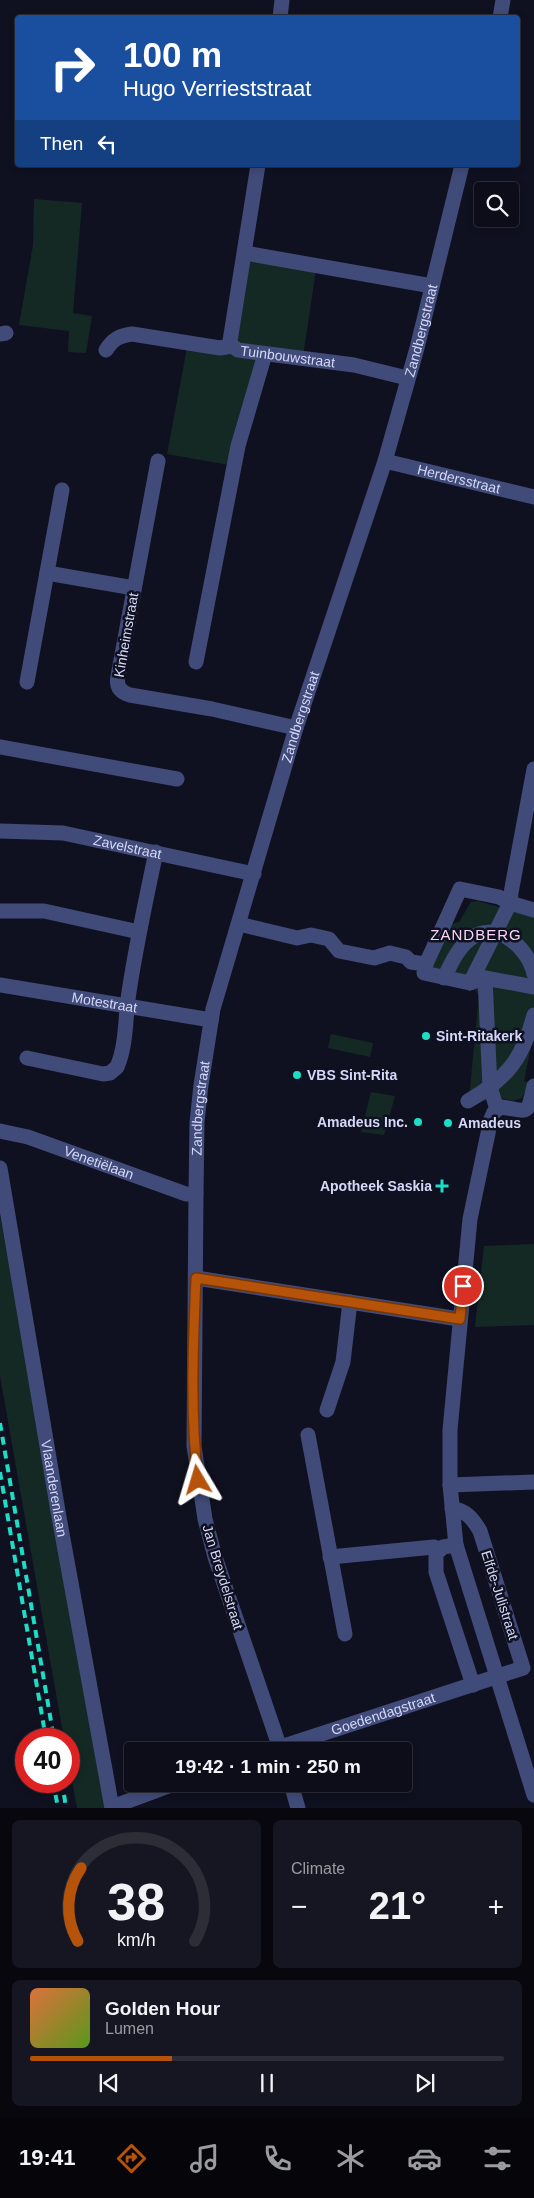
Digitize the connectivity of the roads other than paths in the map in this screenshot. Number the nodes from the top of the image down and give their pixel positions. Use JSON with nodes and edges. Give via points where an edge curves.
{"nodes":[{"id":1,"x":282,"y":0,"type":"edge"},
{"id":2,"x":503,"y":0,"type":"edge"},
{"id":3,"x":280,"y":15,"type":"edge"},
{"id":4,"x":500,"y":15,"type":"edge"},
{"id":5,"x":258,"y":167,"type":"edge"},
{"id":6,"x":462,"y":167,"type":"edge"},
{"id":7,"x":245,"y":254,"type":"junction"},
{"id":8,"x":432,"y":286,"type":"junction"},
{"id":9,"x":232,"y":346,"type":"junction"},
{"id":10,"x":106,"y":350,"type":"dead end"},
{"id":11,"x":265,"y":354,"type":"junction"},
{"id":12,"x":407,"y":378,"type":"junction"},
{"id":13,"x":158,"y":461,"type":"dead end"},
{"id":14,"x":385,"y":461,"type":"junction"},
{"id":15,"x":62,"y":490,"type":"dead end"},
{"id":16,"x":534,"y":497,"type":"edge"},
{"id":17,"x":47,"y":573,"type":"junction"},
{"id":18,"x":134,"y":588,"type":"junction"},
{"id":19,"x":196,"y":662,"type":"dead end"},
{"id":20,"x":27,"y":682,"type":"dead end"},
{"id":21,"x":296,"y":728,"type":"junction"},
{"id":22,"x":0,"y":747,"type":"edge"},
{"id":23,"x":534,"y":769,"type":"edge"},
{"id":24,"x":177,"y":779,"type":"dead end"},
{"id":25,"x":0,"y":831,"type":"edge"},
{"id":26,"x":156,"y":852,"type":"junction"},
{"id":27,"x":254,"y":874,"type":"junction"},
{"id":28,"x":510,"y":903,"type":"junction"},
{"id":29,"x":534,"y":910,"type":"edge"},
{"id":30,"x":0,"y":911,"type":"edge"},
{"id":31,"x":239,"y":924,"type":"junction"},
{"id":32,"x":139,"y":932,"type":"junction"},
{"id":33,"x":495,"y":932,"type":"junction"},
{"id":34,"x":426,"y":964,"type":"junction"},
{"id":35,"x":534,"y":974,"type":"edge"},
{"id":36,"x":444,"y":978,"type":"junction"},
{"id":37,"x":485,"y":978,"type":"junction"},
{"id":38,"x":470,"y":983,"type":"junction"},
{"id":39,"x":0,"y":985,"type":"edge"},
{"id":40,"x":534,"y":987,"type":"edge"},
{"id":41,"x":128,"y":1005,"type":"junction"},
{"id":42,"x":534,"y":1015,"type":"edge"},
{"id":43,"x":210,"y":1020,"type":"junction"},
{"id":44,"x":27,"y":1058,"type":"dead end"},
{"id":45,"x":534,"y":1086,"type":"edge"},
{"id":46,"x":490,"y":1087,"type":"junction"},
{"id":47,"x":468,"y":1101,"type":"dead end"},
{"id":48,"x":497,"y":1109,"type":"junction"},
{"id":49,"x":0,"y":1131,"type":"edge"},
{"id":50,"x":0,"y":1168,"type":"edge"},
{"id":51,"x":196,"y":1194,"type":"junction"},
{"id":52,"x":196,"y":1278,"type":"junction"},
{"id":53,"x":350,"y":1302,"type":"junction"},
{"id":54,"x":460,"y":1319,"type":"junction"},
{"id":55,"x":327,"y":1410,"type":"dead end"},
{"id":56,"x":308,"y":1434,"type":"dead end"},
{"id":57,"x":534,"y":1482,"type":"edge"},
{"id":58,"x":450,"y":1485,"type":"junction"},
{"id":59,"x":452,"y":1509,"type":"junction"},
{"id":60,"x":456,"y":1546,"type":"junction"},
{"id":61,"x":440,"y":1550,"type":"junction"},
{"id":62,"x":330,"y":1557,"type":"junction"},
{"id":63,"x":345,"y":1634,"type":"dead end"},
{"id":64,"x":496,"y":1676,"type":"junction"},
{"id":65,"x":473,"y":1684,"type":"junction"},
{"id":66,"x":273,"y":1742,"type":"edge"},
{"id":67,"x":300,"y":1742,"type":"edge"},
{"id":68,"x":152,"y":1792,"type":"edge"},
{"id":69,"x":293,"y":1792,"type":"edge"},
{"id":70,"x":534,"y":1795,"type":"edge"},
{"id":71,"x":112,"y":1807,"type":"edge"},
{"id":72,"x":298,"y":1808,"type":"edge"}],
"edges":[{"from":1,"to":3,"type":"street"},
{"from":2,"to":4,"type":"street"},
{"from":5,"to":7,"type":"street","name":"Tuinbouwstraat"},
{"from":6,"to":8,"type":"street","name":"Zandbergstraat"},
{"from":7,"to":8,"type":"street"},
{"from":7,"to":9,"type":"street","name":"Tuinbouwstraat","via":[[230,339]]},
{"from":8,"to":12,"type":"street","name":"Zandbergstraat"},
{"from":9,"to":10,"type":"street","via":[[220,348],[132,334],[121,335]]},
{"from":9,"to":11,"type":"street","name":"Tuinbouwstraat"},
{"from":11,"to":12,"type":"street","name":"Tuinbouwstraat","via":[[354,366]]},
{"from":11,"to":19,"type":"street","via":[[238,446]]},
{"from":12,"to":14,"type":"street","name":"Zandbergstraat"},
{"from":13,"to":18,"type":"street","name":"Kinheimstraat"},
{"from":14,"to":16,"type":"street","name":"Herdersstraat"},
{"from":14,"to":21,"type":"street","name":"Zandbergstraat"},
{"from":15,"to":17,"type":"street"},
{"from":17,"to":18,"type":"street"},
{"from":17,"to":20,"type":"street"},
{"from":18,"to":21,"type":"street","name":"Kinheimstraat","via":[[117,680],[122,691]]},
{"from":21,"to":27,"type":"street","name":"Zandbergstraat"},
{"from":22,"to":24,"type":"street"},
{"from":23,"to":28,"type":"street"},
{"from":25,"to":26,"type":"street","name":"Zavelstraat","via":[[63,833]]},
{"from":26,"to":27,"type":"street","name":"Zavelstraat"},
{"from":26,"to":32,"type":"street"},
{"from":27,"to":31,"type":"street","name":"Zandbergstraat"},
{"from":28,"to":29,"type":"street"},
{"from":28,"to":33,"type":"street"},
{"from":28,"to":34,"type":"street","via":[[499,896],[460,889]]},
{"from":30,"to":32,"type":"street","via":[[44,911]]},
{"from":31,"to":34,"type":"street","via":[[297,938],[311,935],[329,939],[340,951],[374,958],[390,953]]},
{"from":31,"to":43,"type":"street","name":"Zandbergstraat"},
{"from":32,"to":41,"type":"street"},
{"from":33,"to":35,"type":"street","via":[[518,945],[530,961]]},
{"from":33,"to":36,"type":"street","via":[[480,934],[464,944]]},
{"from":33,"to":38,"type":"street"},
{"from":34,"to":36,"type":"street","via":[[424,973]]},
{"from":36,"to":38,"type":"street"},
{"from":37,"to":38,"type":"street"},
{"from":37,"to":40,"type":"street"},
{"from":37,"to":46,"type":"street"},
{"from":39,"to":41,"type":"street","name":"Motestraat"},
{"from":41,"to":43,"type":"street","name":"Motestraat"},
{"from":41,"to":44,"type":"street","via":[[119,1062],[110,1073]]},
{"from":42,"to":46,"type":"street","via":[[528,1040],[514,1065]]},
{"from":43,"to":51,"type":"street","name":"Zandbergstraat","via":[[199,1104]]},
{"from":45,"to":48,"type":"street","via":[[526,1109],[518,1111],[503,1106]]},
{"from":46,"to":47,"type":"street"},
{"from":46,"to":48,"type":"street"},
{"from":48,"to":54,"type":"street","name":"Elfde-Julistraat","via":[[491,1120],[470,1219]]},
{"from":49,"to":51,"type":"street","name":"Venetiëlaan","via":[[28,1137],[186,1194]]},
{"from":50,"to":71,"type":"street","name":"Vlaanderenlaan"},
{"from":51,"to":52,"type":"street","name":"Zandbergstraat"},
{"from":52,"to":53,"type":"street"},
{"from":52,"to":66,"type":"street","name":"Jan Breydelstraat","via":[[194,1446],[201,1496],[215,1556]]},
{"from":53,"to":54,"type":"street"},
{"from":53,"to":55,"type":"street","via":[[343,1362]]},
{"from":54,"to":58,"type":"street","name":"Elfde-Julistraat","via":[[450,1430]]},
{"from":56,"to":62,"type":"street"},
{"from":57,"to":58,"type":"street"},
{"from":58,"to":59,"type":"street","name":"Elfde-Julistraat"},
{"from":59,"to":60,"type":"street","name":"Elfde-Julistraat"},
{"from":59,"to":64,"type":"street","name":"Elfde-Julistraat","via":[[466,1513],[480,1531],[523,1668]]},
{"from":60,"to":61,"type":"street"},
{"from":60,"to":64,"type":"street","name":"Elfde-Julistraat"},
{"from":61,"to":62,"type":"street","via":[[434,1547]]},
{"from":61,"to":65,"type":"street","via":[[436,1553],[436,1572]]},
{"from":62,"to":63,"type":"street"},
{"from":64,"to":65,"type":"street","name":"Goedendagstraat"},
{"from":64,"to":70,"type":"street","name":"Elfde-Julistraat"},
{"from":65,"to":67,"type":"street","name":"Goedendagstraat"},
{"from":68,"to":71,"type":"street"},
{"from":69,"to":72,"type":"street"}]}
